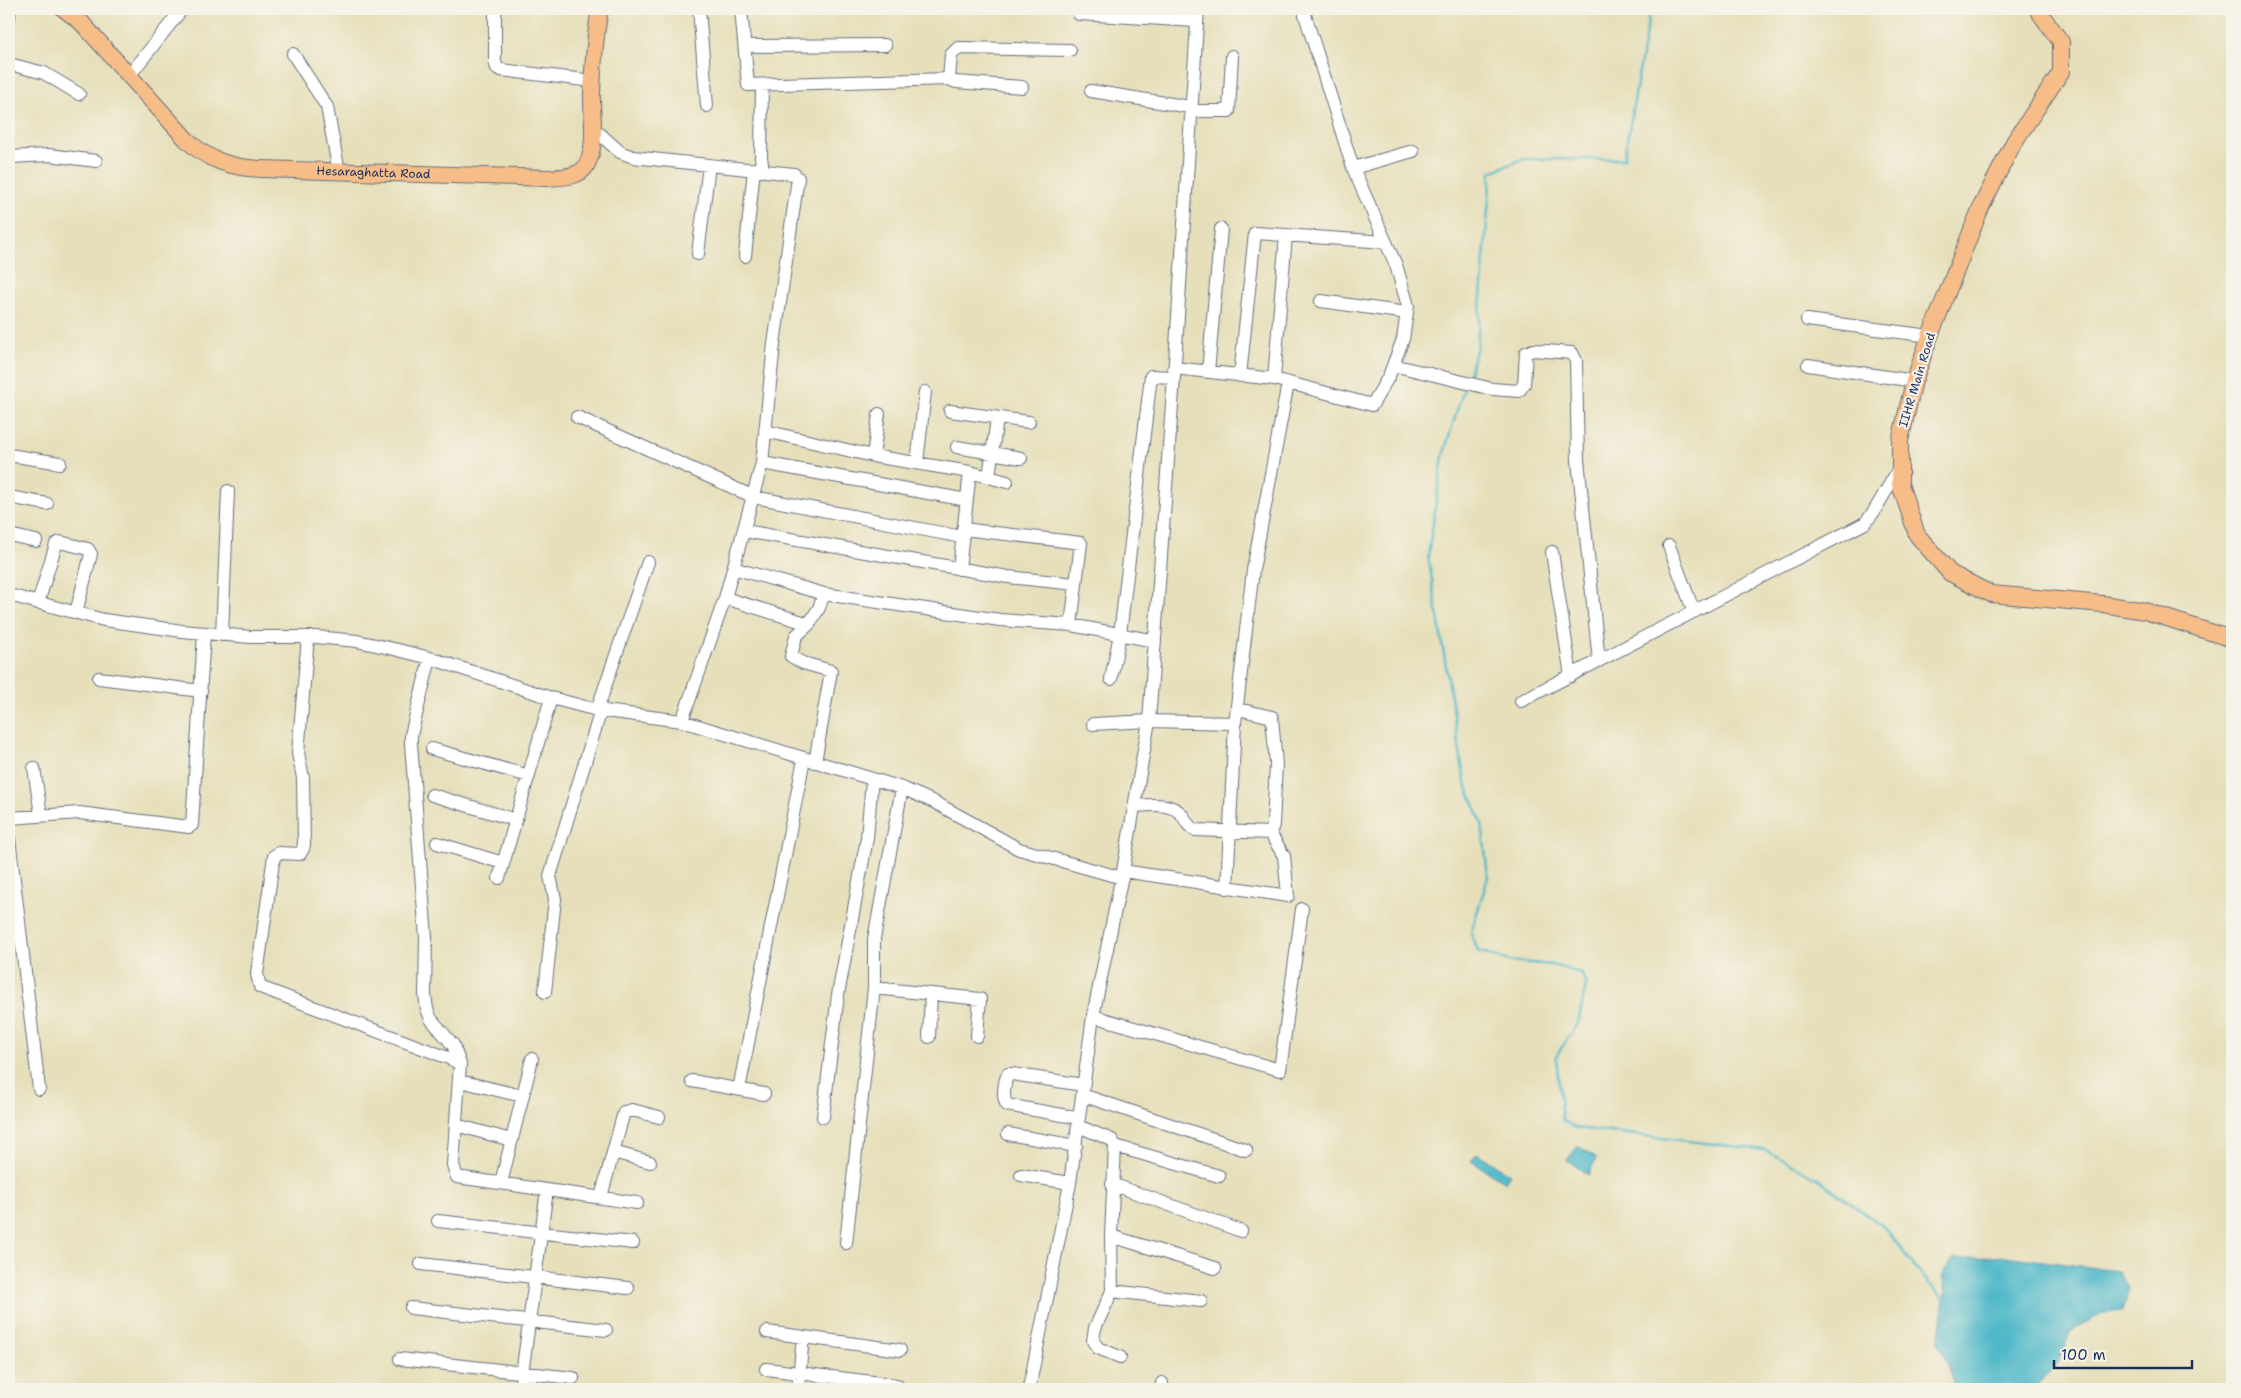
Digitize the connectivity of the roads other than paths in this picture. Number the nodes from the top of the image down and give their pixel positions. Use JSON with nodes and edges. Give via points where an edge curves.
{"nodes":[{"id":1,"x":10,"y":9,"type":"edge"},
{"id":2,"x":64,"y":9,"type":"edge"},
{"id":3,"x":182,"y":9,"type":"edge"},
{"id":4,"x":495,"y":9,"type":"edge"},
{"id":5,"x":600,"y":9,"type":"edge"},
{"id":6,"x":698,"y":9,"type":"edge"},
{"id":7,"x":741,"y":9,"type":"edge"},
{"id":8,"x":1306,"y":9,"type":"edge"},
{"id":9,"x":2037,"y":9,"type":"edge"},
{"id":10,"x":1079,"y":14,"type":"dead end"},
{"id":11,"x":1197,"y":15,"type":"edge"},
{"id":12,"x":9,"y":18,"type":"edge"},
{"id":13,"x":885,"y":45,"type":"dead end"},
{"id":14,"x":746,"y":46,"type":"junction"},
{"id":15,"x":1070,"y":50,"type":"dead end"},
{"id":16,"x":292,"y":54,"type":"dead end"},
{"id":17,"x":1232,"y":56,"type":"dead end"},
{"id":18,"x":9,"y":64,"type":"edge"},
{"id":19,"x":129,"y":76,"type":"junction"},
{"id":20,"x":949,"y":79,"type":"junction"},
{"id":21,"x":593,"y":81,"type":"junction"},
{"id":22,"x":762,"y":85,"type":"junction"},
{"id":23,"x":1022,"y":88,"type":"dead end"},
{"id":24,"x":1091,"y":91,"type":"dead end"},
{"id":25,"x":79,"y":94,"type":"dead end"},
{"id":26,"x":707,"y":106,"type":"dead end"},
{"id":27,"x":1190,"y":109,"type":"junction"},
{"id":28,"x":592,"y":127,"type":"junction"},
{"id":29,"x":1413,"y":151,"type":"dead end"},
{"id":30,"x":9,"y":157,"type":"edge"},
{"id":31,"x":96,"y":161,"type":"dead end"},
{"id":32,"x":709,"y":165,"type":"junction"},
{"id":33,"x":1353,"y":168,"type":"junction"},
{"id":34,"x":758,"y":170,"type":"junction"},
{"id":35,"x":339,"y":172,"type":"junction"},
{"id":36,"x":1221,"y":229,"type":"dead end"},
{"id":37,"x":1286,"y":235,"type":"junction"},
{"id":38,"x":1386,"y":242,"type":"junction"},
{"id":39,"x":698,"y":254,"type":"dead end"},
{"id":40,"x":745,"y":256,"type":"dead end"},
{"id":41,"x":1321,"y":301,"type":"dead end"},
{"id":42,"x":1407,"y":313,"type":"junction"},
{"id":43,"x":1807,"y":320,"type":"dead end"},
{"id":44,"x":1930,"y":336,"type":"junction"},
{"id":45,"x":1808,"y":365,"type":"dead end"},
{"id":46,"x":1393,"y":366,"type":"junction"},
{"id":47,"x":1174,"y":372,"type":"junction"},
{"id":48,"x":1208,"y":372,"type":"junction"},
{"id":49,"x":1240,"y":376,"type":"junction"},
{"id":50,"x":1274,"y":379,"type":"junction"},
{"id":51,"x":1914,"y":381,"type":"junction"},
{"id":52,"x":1288,"y":383,"type":"junction"},
{"id":53,"x":925,"y":392,"type":"dead end"},
{"id":54,"x":950,"y":411,"type":"dead end"},
{"id":55,"x":879,"y":414,"type":"dead end"},
{"id":56,"x":577,"y":417,"type":"dead end"},
{"id":57,"x":997,"y":418,"type":"junction"},
{"id":58,"x":1029,"y":422,"type":"dead end"},
{"id":59,"x":765,"y":431,"type":"junction"},
{"id":60,"x":957,"y":447,"type":"dead end"},
{"id":61,"x":992,"y":453,"type":"junction"},
{"id":62,"x":9,"y":455,"type":"edge"},
{"id":63,"x":873,"y":456,"type":"junction"},
{"id":64,"x":1021,"y":458,"type":"dead end"},
{"id":65,"x":60,"y":463,"type":"dead end"},
{"id":66,"x":762,"y":463,"type":"junction"},
{"id":67,"x":917,"y":463,"type":"junction"},
{"id":68,"x":1900,"y":467,"type":"junction"},
{"id":69,"x":970,"y":472,"type":"junction"},
{"id":70,"x":990,"y":477,"type":"junction"},
{"id":71,"x":1007,"y":482,"type":"dead end"},
{"id":72,"x":228,"y":491,"type":"dead end"},
{"id":73,"x":9,"y":497,"type":"edge"},
{"id":74,"x":754,"y":497,"type":"junction"},
{"id":75,"x":967,"y":500,"type":"junction"},
{"id":76,"x":47,"y":504,"type":"dead end"},
{"id":77,"x":745,"y":530,"type":"junction"},
{"id":78,"x":963,"y":533,"type":"junction"},
{"id":79,"x":9,"y":535,"type":"edge"},
{"id":80,"x":36,"y":541,"type":"dead end"},
{"id":81,"x":1669,"y":546,"type":"dead end"},
{"id":82,"x":1552,"y":552,"type":"dead end"},
{"id":83,"x":648,"y":562,"type":"dead end"},
{"id":84,"x":733,"y":568,"type":"junction"},
{"id":85,"x":959,"y":569,"type":"junction"},
{"id":86,"x":1076,"y":584,"type":"junction"},
{"id":87,"x":824,"y":594,"type":"junction"},
{"id":88,"x":9,"y":595,"type":"edge"},
{"id":89,"x":725,"y":598,"type":"junction"},
{"id":90,"x":38,"y":603,"type":"junction"},
{"id":91,"x":76,"y":612,"type":"junction"},
{"id":92,"x":1694,"y":612,"type":"junction"},
{"id":93,"x":809,"y":624,"type":"junction"},
{"id":94,"x":1071,"y":625,"type":"junction"},
{"id":95,"x":204,"y":633,"type":"junction"},
{"id":96,"x":1120,"y":634,"type":"junction"},
{"id":97,"x":222,"y":635,"type":"junction"},
{"id":98,"x":308,"y":637,"type":"junction"},
{"id":99,"x":2232,"y":639,"type":"edge"},
{"id":100,"x":1155,"y":641,"type":"junction"},
{"id":101,"x":430,"y":658,"type":"junction"},
{"id":102,"x":1599,"y":661,"type":"junction"},
{"id":103,"x":1571,"y":676,"type":"junction"},
{"id":104,"x":99,"y":678,"type":"dead end"},
{"id":105,"x":1111,"y":679,"type":"dead end"},
{"id":106,"x":201,"y":692,"type":"junction"},
{"id":107,"x":551,"y":698,"type":"junction"},
{"id":108,"x":1522,"y":701,"type":"dead end"},
{"id":109,"x":1238,"y":709,"type":"junction"},
{"id":110,"x":599,"y":710,"type":"junction"},
{"id":111,"x":1148,"y":721,"type":"junction"},
{"id":112,"x":682,"y":722,"type":"junction"},
{"id":113,"x":1093,"y":724,"type":"dead end"},
{"id":114,"x":1235,"y":724,"type":"junction"},
{"id":115,"x":432,"y":749,"type":"dead end"},
{"id":116,"x":810,"y":760,"type":"junction"},
{"id":117,"x":34,"y":768,"type":"dead end"},
{"id":118,"x":528,"y":776,"type":"junction"},
{"id":119,"x":872,"y":779,"type":"junction"},
{"id":120,"x":902,"y":788,"type":"junction"},
{"id":121,"x":432,"y":795,"type":"dead end"},
{"id":122,"x":1135,"y":806,"type":"junction"},
{"id":123,"x":41,"y":815,"type":"junction"},
{"id":124,"x":9,"y":818,"type":"edge"},
{"id":125,"x":516,"y":820,"type":"junction"},
{"id":126,"x":1232,"y":830,"type":"junction"},
{"id":127,"x":1270,"y":833,"type":"junction"},
{"id":128,"x":9,"y":838,"type":"edge"},
{"id":129,"x":437,"y":843,"type":"dead end"},
{"id":130,"x":503,"y":863,"type":"junction"},
{"id":131,"x":1123,"y":875,"type":"junction"},
{"id":132,"x":499,"y":878,"type":"dead end"},
{"id":133,"x":1228,"y":888,"type":"junction"},
{"id":134,"x":1302,"y":910,"type":"dead end"},
{"id":135,"x":874,"y":988,"type":"junction"},
{"id":136,"x":545,"y":992,"type":"dead end"},
{"id":137,"x":931,"y":994,"type":"junction"},
{"id":138,"x":1093,"y":1016,"type":"junction"},
{"id":139,"x":977,"y":1036,"type":"dead end"},
{"id":140,"x":928,"y":1037,"type":"dead end"},
{"id":141,"x":532,"y":1059,"type":"dead end"},
{"id":142,"x":460,"y":1064,"type":"junction"},
{"id":143,"x":460,"y":1081,"type":"junction"},
{"id":144,"x":692,"y":1081,"type":"dead end"},
{"id":145,"x":38,"y":1089,"type":"dead end"},
{"id":146,"x":738,"y":1089,"type":"junction"},
{"id":147,"x":1083,"y":1090,"type":"junction"},
{"id":148,"x":764,"y":1094,"type":"dead end"},
{"id":149,"x":522,"y":1096,"type":"junction"},
{"id":150,"x":659,"y":1117,"type":"dead end"},
{"id":151,"x":823,"y":1117,"type":"dead end"},
{"id":152,"x":1079,"y":1122,"type":"junction"},
{"id":153,"x":456,"y":1125,"type":"junction"},
{"id":154,"x":1008,"y":1134,"type":"dead end"},
{"id":155,"x":511,"y":1140,"type":"junction"},
{"id":156,"x":1076,"y":1146,"type":"junction"},
{"id":157,"x":1115,"y":1146,"type":"junction"},
{"id":158,"x":1246,"y":1150,"type":"dead end"},
{"id":159,"x":613,"y":1152,"type":"junction"},
{"id":160,"x":650,"y":1162,"type":"dead end"},
{"id":161,"x":1021,"y":1175,"type":"dead end"},
{"id":162,"x":1219,"y":1176,"type":"dead end"},
{"id":163,"x":501,"y":1183,"type":"junction"},
{"id":164,"x":1070,"y":1183,"type":"junction"},
{"id":165,"x":1112,"y":1184,"type":"junction"},
{"id":166,"x":548,"y":1190,"type":"junction"},
{"id":167,"x":601,"y":1197,"type":"junction"},
{"id":168,"x":637,"y":1203,"type":"dead end"},
{"id":169,"x":438,"y":1221,"type":"dead end"},
{"id":170,"x":1241,"y":1231,"type":"dead end"},
{"id":171,"x":542,"y":1233,"type":"junction"},
{"id":172,"x":1111,"y":1236,"type":"junction"},
{"id":173,"x":633,"y":1243,"type":"dead end"},
{"id":174,"x":846,"y":1243,"type":"dead end"},
{"id":175,"x":421,"y":1264,"type":"dead end"},
{"id":176,"x":1215,"y":1268,"type":"dead end"},
{"id":177,"x":536,"y":1277,"type":"junction"},
{"id":178,"x":628,"y":1288,"type":"dead end"},
{"id":179,"x":1112,"y":1291,"type":"junction"},
{"id":180,"x":1201,"y":1301,"type":"dead end"},
{"id":181,"x":410,"y":1308,"type":"dead end"},
{"id":182,"x":530,"y":1322,"type":"junction"},
{"id":183,"x":606,"y":1330,"type":"dead end"},
{"id":184,"x":767,"y":1332,"type":"dead end"},
{"id":185,"x":803,"y":1337,"type":"junction"},
{"id":186,"x":900,"y":1350,"type":"dead end"},
{"id":187,"x":1120,"y":1357,"type":"dead end"},
{"id":188,"x":400,"y":1359,"type":"dead end"},
{"id":189,"x":766,"y":1369,"type":"dead end"},
{"id":190,"x":523,"y":1373,"type":"junction"},
{"id":191,"x":800,"y":1373,"type":"junction"},
{"id":192,"x":573,"y":1378,"type":"dead end"},
{"id":193,"x":897,"y":1385,"type":"dead end"},
{"id":194,"x":520,"y":1389,"type":"edge"},
{"id":195,"x":798,"y":1389,"type":"edge"},
{"id":196,"x":1029,"y":1389,"type":"edge"}],
"edges":[{"from":1,"to":12,"type":"street"},
{"from":2,"to":19,"type":"main road","name":"Hesaraghatta Road","via":[[81,22]]},
{"from":3,"to":19,"type":"street"},
{"from":4,"to":21,"type":"street","via":[[497,68]]},
{"from":5,"to":21,"type":"main road","name":"Hesaraghatta Road"},
{"from":6,"to":26,"type":"street"},
{"from":7,"to":14,"type":"street"},
{"from":8,"to":33,"type":"street","via":[[1305,15]]},
{"from":9,"to":44,"type":"main road","name":"IIHR Main Road","via":[[2061,42],[2061,72],[2014,142],[1980,207]]},
{"from":10,"to":11,"type":"street"},
{"from":11,"to":27,"type":"street"},
{"from":13,"to":14,"type":"street"},
{"from":14,"to":22,"type":"street","via":[[748,85]]},
{"from":15,"to":20,"type":"street","via":[[958,48],[951,55]]},
{"from":16,"to":35,"type":"street","via":[[327,107]]},
{"from":17,"to":27,"type":"street","via":[[1230,111]]},
{"from":18,"to":25,"type":"street","via":[[44,74]]},
{"from":19,"to":35,"type":"main road","name":"Hesaraghatta Road","via":[[204,155],[226,164],[249,168]]},
{"from":20,"to":22,"type":"street"},
{"from":20,"to":23,"type":"street"},
{"from":21,"to":28,"type":"main road","name":"Hesaraghatta Road"},
{"from":22,"to":34,"type":"street"},
{"from":24,"to":27,"type":"street"},
{"from":27,"to":47,"type":"street"},
{"from":28,"to":32,"type":"street","via":[[620,152],[633,157]]},
{"from":28,"to":35,"type":"main road","name":"Hesaraghatta Road","via":[[593,140],[586,166],[569,176]]},
{"from":29,"to":33,"type":"street"},
{"from":30,"to":31,"type":"street","via":[[49,155]]},
{"from":32,"to":34,"type":"street"},
{"from":32,"to":39,"type":"street"},
{"from":33,"to":38,"type":"street"},
{"from":34,"to":40,"type":"street"},
{"from":34,"to":59,"type":"street","via":[[794,174],[798,178]]},
{"from":36,"to":48,"type":"street"},
{"from":37,"to":38,"type":"street"},
{"from":37,"to":49,"type":"street","via":[[1255,234]]},
{"from":37,"to":50,"type":"street"},
{"from":38,"to":42,"type":"street","via":[[1396,265],[1408,306]]},
{"from":41,"to":42,"type":"street"},
{"from":42,"to":46,"type":"street","via":[[1403,339]]},
{"from":43,"to":44,"type":"street"},
{"from":44,"to":51,"type":"main road","name":"IIHR Main Road"},
{"from":45,"to":51,"type":"street"},
{"from":46,"to":52,"type":"street","via":[[1372,405]]},
{"from":46,"to":102,"type":"street","via":[[1519,391],[1524,384],[1526,353],[1533,350],[1572,353],[1576,361],[1578,460]]},
{"from":47,"to":48,"type":"street"},
{"from":47,"to":96,"type":"street","via":[[1151,376]]},
{"from":47,"to":100,"type":"street"},
{"from":48,"to":49,"type":"street"},
{"from":49,"to":50,"type":"street"},
{"from":50,"to":52,"type":"street"},
{"from":51,"to":68,"type":"main road","name":"IIHR Main Road","via":[[1900,441]]},
{"from":52,"to":109,"type":"street","via":[[1252,570]]},
{"from":53,"to":67,"type":"street"},
{"from":54,"to":57,"type":"street"},
{"from":55,"to":63,"type":"street"},
{"from":56,"to":74,"type":"street"},
{"from":57,"to":58,"type":"street"},
{"from":57,"to":61,"type":"street"},
{"from":59,"to":63,"type":"street"},
{"from":59,"to":66,"type":"street"},
{"from":60,"to":61,"type":"street"},
{"from":61,"to":64,"type":"street"},
{"from":61,"to":70,"type":"street"},
{"from":62,"to":65,"type":"street"},
{"from":63,"to":67,"type":"street"},
{"from":66,"to":74,"type":"street"},
{"from":66,"to":75,"type":"street"},
{"from":67,"to":69,"type":"street"},
{"from":68,"to":92,"type":"street","via":[[1865,523]]},
{"from":68,"to":99,"type":"main road","name":"IIHR Main Road","via":[[1900,484],[1917,535],[1950,574],[1991,594],[2145,611]]},
{"from":69,"to":70,"type":"street"},
{"from":69,"to":75,"type":"street"},
{"from":70,"to":71,"type":"street"},
{"from":72,"to":97,"type":"street"},
{"from":73,"to":76,"type":"street"},
{"from":74,"to":77,"type":"street"},
{"from":74,"to":78,"type":"street"},
{"from":75,"to":78,"type":"street"},
{"from":77,"to":84,"type":"street"},
{"from":77,"to":85,"type":"street"},
{"from":78,"to":85,"type":"street"},
{"from":78,"to":86,"type":"street","via":[[1081,543]]},
{"from":79,"to":80,"type":"street"},
{"from":81,"to":92,"type":"street"},
{"from":82,"to":103,"type":"street"},
{"from":83,"to":110,"type":"street"},
{"from":84,"to":87,"type":"street"},
{"from":84,"to":89,"type":"street"},
{"from":85,"to":86,"type":"street"},
{"from":86,"to":94,"type":"street"},
{"from":87,"to":93,"type":"street"},
{"from":87,"to":94,"type":"street","via":[[1000,620]]},
{"from":88,"to":90,"type":"street"},
{"from":89,"to":93,"type":"street"},
{"from":89,"to":112,"type":"street"},
{"from":90,"to":91,"type":"street"},
{"from":90,"to":91,"type":"street","via":[[56,544],[60,542],[88,549],[91,554]]},
{"from":91,"to":95,"type":"street","via":[[104,620]]},
{"from":92,"to":102,"type":"street"},
{"from":93,"to":116,"type":"street","via":[[796,636],[791,656],[803,663],[831,670]]},
{"from":94,"to":96,"type":"street"},
{"from":95,"to":97,"type":"street"},
{"from":95,"to":106,"type":"street"},
{"from":96,"to":100,"type":"street"},
{"from":96,"to":105,"type":"street"},
{"from":97,"to":98,"type":"street"},
{"from":98,"to":101,"type":"street","via":[[357,641]]},
{"from":98,"to":142,"type":"street","via":[[298,753],[303,778],[304,844],[300,854],[279,853],[274,856],[257,974],[260,987]]},
{"from":100,"to":111,"type":"street"},
{"from":101,"to":107,"type":"street"},
{"from":101,"to":142,"type":"street","via":[[411,735],[426,938],[425,995],[431,1019],[452,1044]]},
{"from":102,"to":103,"type":"street"},
{"from":103,"to":108,"type":"street"},
{"from":104,"to":106,"type":"street"},
{"from":106,"to":123,"type":"street","via":[[192,825],[79,813]]},
{"from":107,"to":110,"type":"street"},
{"from":107,"to":118,"type":"street"},
{"from":109,"to":114,"type":"street"},
{"from":109,"to":127,"type":"street","via":[[1272,717],[1276,764]]},
{"from":110,"to":112,"type":"street"},
{"from":110,"to":136,"type":"street","via":[[550,876],[555,900]]},
{"from":111,"to":113,"type":"street"},
{"from":111,"to":114,"type":"street"},
{"from":111,"to":122,"type":"street"},
{"from":112,"to":116,"type":"street"},
{"from":114,"to":126,"type":"street"},
{"from":115,"to":118,"type":"street"},
{"from":116,"to":119,"type":"street"},
{"from":116,"to":146,"type":"street"},
{"from":117,"to":123,"type":"street"},
{"from":118,"to":125,"type":"street"},
{"from":119,"to":120,"type":"street"},
{"from":119,"to":151,"type":"street","via":[[867,838],[838,995]]},
{"from":120,"to":131,"type":"street","via":[[1019,849]]},
{"from":120,"to":135,"type":"street","via":[[874,938]]},
{"from":121,"to":125,"type":"street"},
{"from":122,"to":126,"type":"street","via":[[1164,805],[1176,809],[1183,815],[1187,826],[1194,830]]},
{"from":122,"to":131,"type":"street"},
{"from":123,"to":124,"type":"street"},
{"from":125,"to":130,"type":"street"},
{"from":126,"to":127,"type":"street"},
{"from":126,"to":133,"type":"street"},
{"from":127,"to":133,"type":"street","via":[[1284,856],[1288,896],[1277,892]]},
{"from":128,"to":145,"type":"street"},
{"from":129,"to":130,"type":"street"},
{"from":130,"to":132,"type":"street"},
{"from":131,"to":133,"type":"street"},
{"from":131,"to":138,"type":"street"},
{"from":134,"to":138,"type":"street","via":[[1280,1070]]},
{"from":135,"to":137,"type":"street"},
{"from":135,"to":174,"type":"street"},
{"from":137,"to":139,"type":"street","via":[[980,1000]]},
{"from":137,"to":140,"type":"street"},
{"from":138,"to":147,"type":"street"},
{"from":141,"to":149,"type":"street"},
{"from":142,"to":143,"type":"street"},
{"from":143,"to":149,"type":"street"},
{"from":143,"to":153,"type":"street"},
{"from":144,"to":146,"type":"street"},
{"from":146,"to":148,"type":"street"},
{"from":147,"to":152,"type":"street"},
{"from":147,"to":152,"type":"street","via":[[1012,1074],[1006,1077],[1004,1100],[1007,1105]]},
{"from":147,"to":158,"type":"street"},
{"from":149,"to":155,"type":"street"},
{"from":150,"to":159,"type":"street","via":[[632,1110],[624,1112]]},
{"from":152,"to":156,"type":"street"},
{"from":152,"to":157,"type":"street","via":[[1112,1140]]},
{"from":153,"to":155,"type":"street"},
{"from":153,"to":163,"type":"street","via":[[453,1165],[457,1177]]},
{"from":154,"to":156,"type":"street"},
{"from":155,"to":163,"type":"street"},
{"from":156,"to":164,"type":"street"},
{"from":157,"to":162,"type":"street"},
{"from":157,"to":165,"type":"street"},
{"from":159,"to":160,"type":"street"},
{"from":159,"to":167,"type":"street"},
{"from":161,"to":164,"type":"street"},
{"from":163,"to":166,"type":"street"},
{"from":164,"to":196,"type":"street"},
{"from":165,"to":170,"type":"street"},
{"from":165,"to":172,"type":"street"},
{"from":166,"to":167,"type":"street"},
{"from":166,"to":171,"type":"street"},
{"from":167,"to":168,"type":"street"},
{"from":169,"to":171,"type":"street"},
{"from":171,"to":173,"type":"street"},
{"from":171,"to":177,"type":"street"},
{"from":172,"to":176,"type":"street"},
{"from":172,"to":179,"type":"street"},
{"from":175,"to":177,"type":"street"},
{"from":177,"to":178,"type":"street"},
{"from":177,"to":182,"type":"street"},
{"from":179,"to":180,"type":"street"},
{"from":179,"to":187,"type":"street","via":[[1095,1328],[1094,1341],[1098,1348]]},
{"from":181,"to":182,"type":"street"},
{"from":182,"to":183,"type":"street"},
{"from":182,"to":190,"type":"street"},
{"from":184,"to":185,"type":"street"},
{"from":185,"to":186,"type":"street"},
{"from":185,"to":191,"type":"street"},
{"from":188,"to":190,"type":"street"},
{"from":189,"to":191,"type":"street"},
{"from":190,"to":192,"type":"street"},
{"from":190,"to":194,"type":"street"},
{"from":191,"to":193,"type":"street"},
{"from":191,"to":195,"type":"street"}]}
